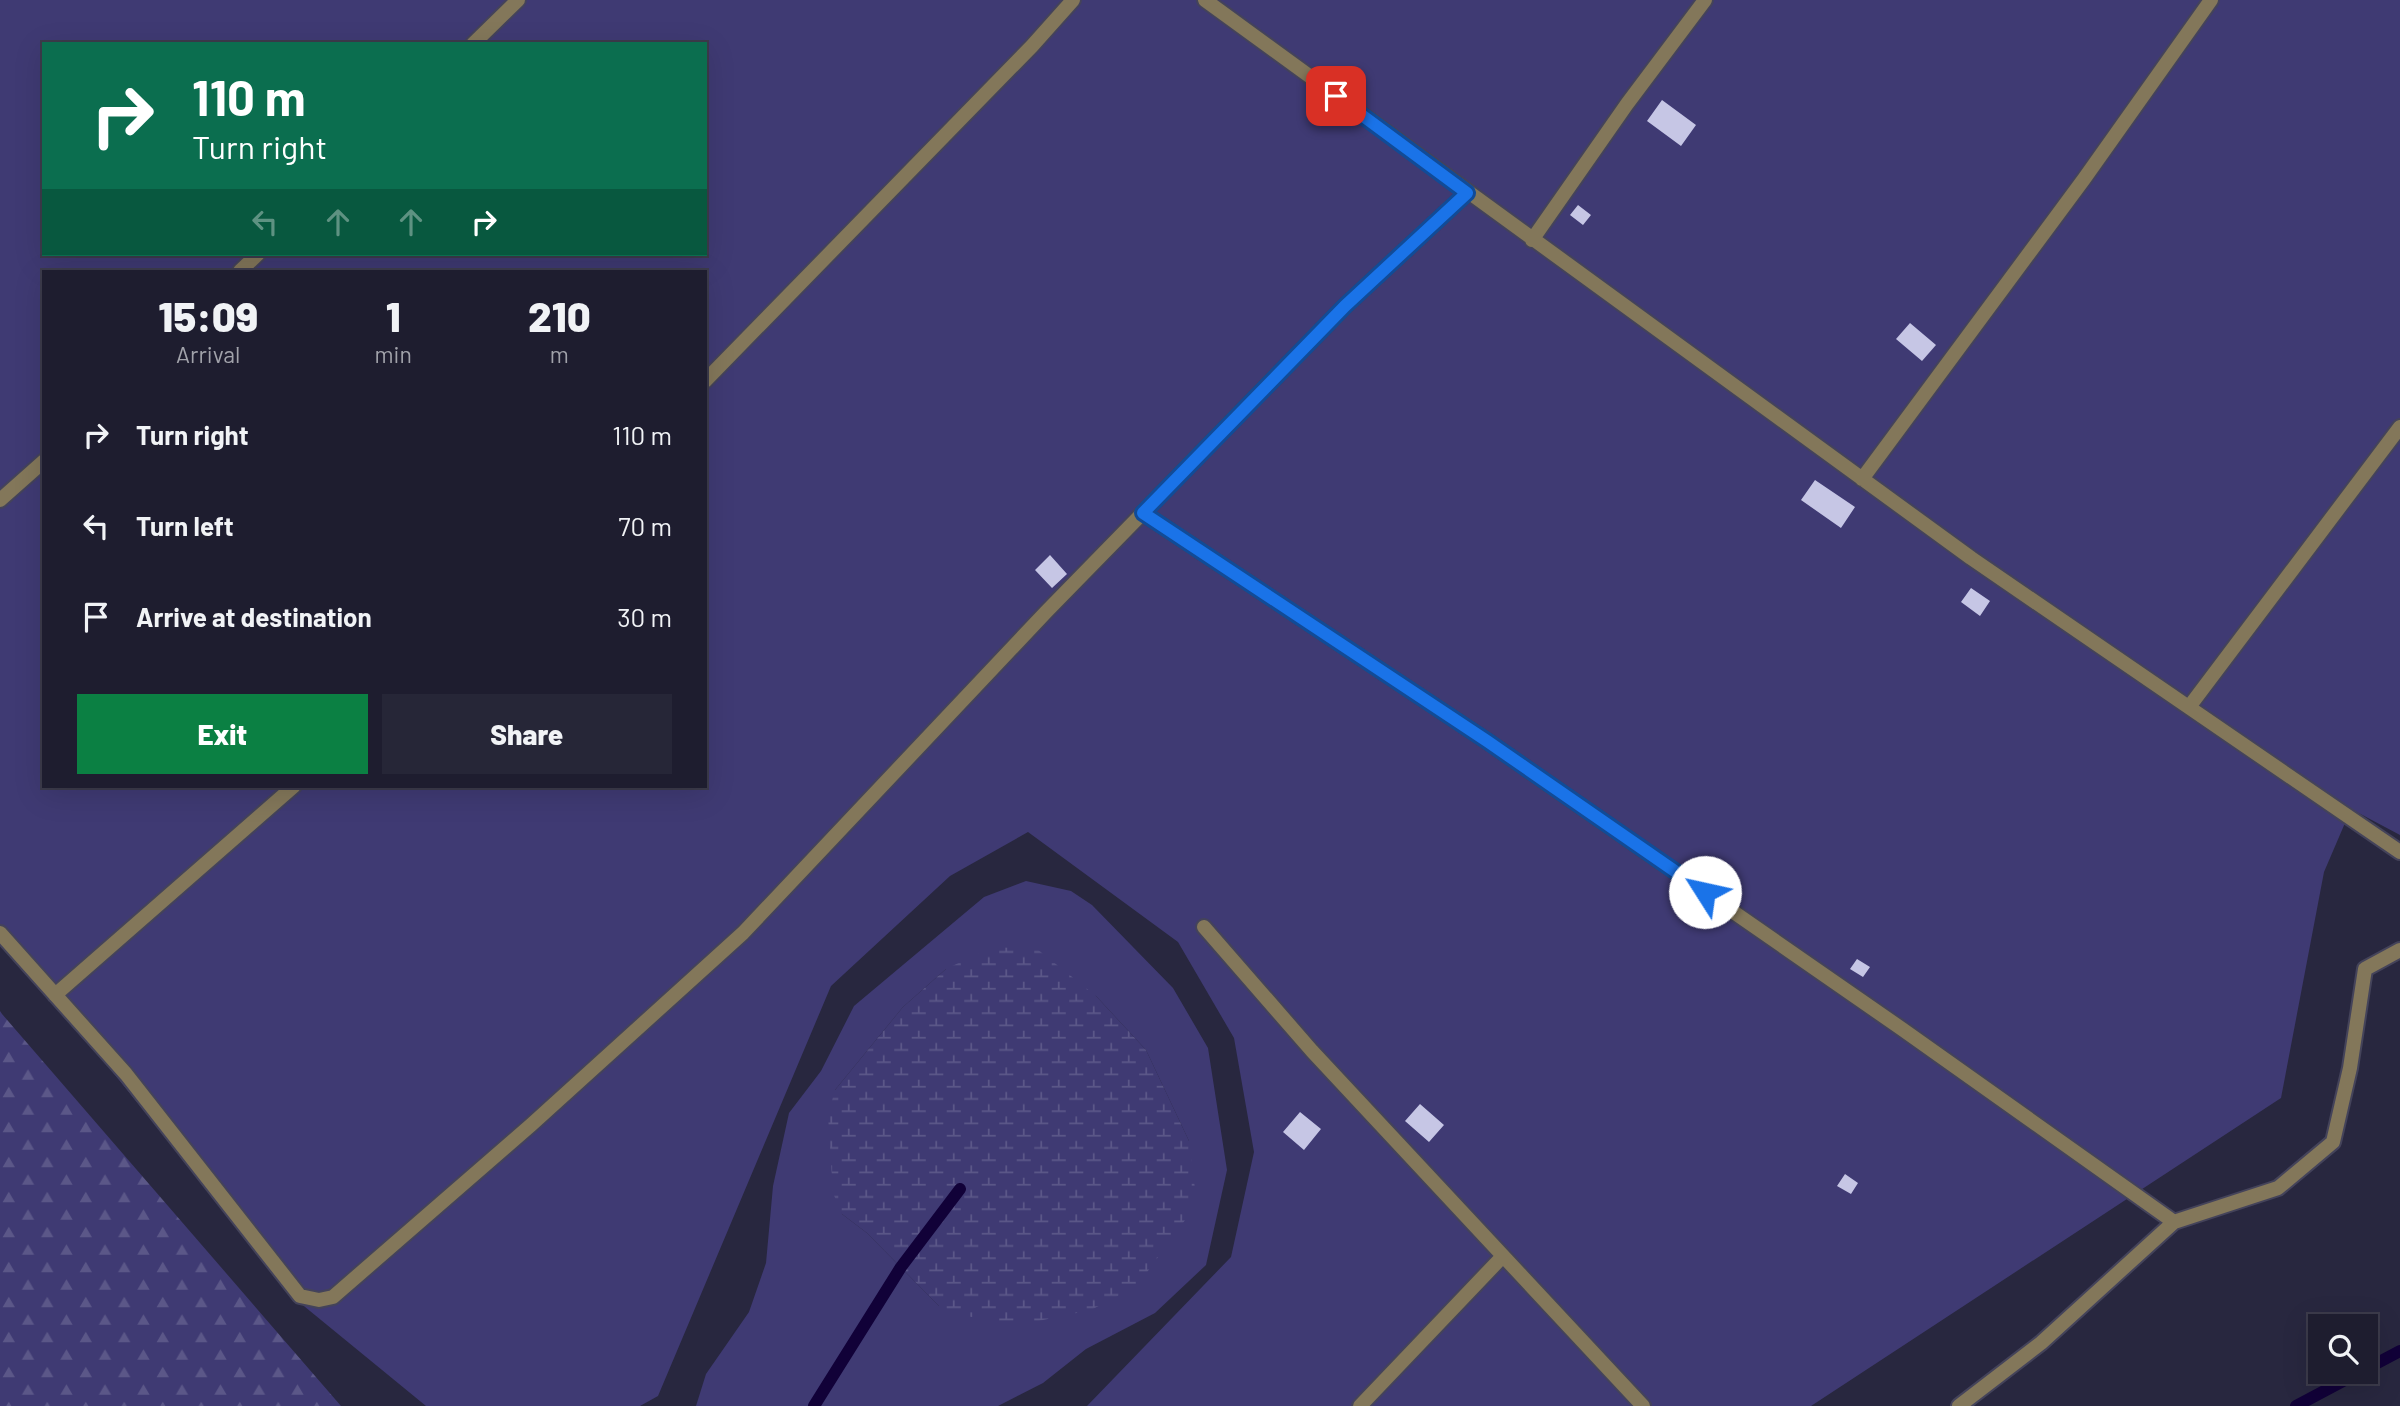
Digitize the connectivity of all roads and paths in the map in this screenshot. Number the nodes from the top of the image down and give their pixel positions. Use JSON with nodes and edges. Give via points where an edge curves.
{"nodes":[{"id":1,"x":518,"y":0,"type":"edge"},
{"id":2,"x":1073,"y":0,"type":"edge"},
{"id":3,"x":1205,"y":0,"type":"edge"},
{"id":4,"x":1705,"y":0,"type":"edge"},
{"id":5,"x":2211,"y":0,"type":"edge"},
{"id":6,"x":475,"y":42,"type":"edge"},
{"id":7,"x":1467,"y":193,"type":"junction"},
{"id":8,"x":1532,"y":240,"type":"junction"},
{"id":9,"x":256,"y":256,"type":"edge"},
{"id":10,"x":241,"y":270,"type":"edge"},
{"id":11,"x":707,"y":379,"type":"edge"},
{"id":12,"x":2400,"y":427,"type":"edge"},
{"id":13,"x":42,"y":463,"type":"edge"},
{"id":14,"x":1862,"y":479,"type":"junction"},
{"id":15,"x":0,"y":500,"type":"edge"},
{"id":16,"x":1143,"y":513,"type":"junction"},
{"id":17,"x":2189,"y":707,"type":"junction"},
{"id":18,"x":292,"y":788,"type":"edge"},
{"id":19,"x":2400,"y":852,"type":"edge"},
{"id":20,"x":1204,"y":927,"type":"dead end"},
{"id":21,"x":0,"y":933,"type":"edge"},
{"id":22,"x":2400,"y":950,"type":"edge"},
{"id":23,"x":55,"y":995,"type":"junction"},
{"id":24,"x":2174,"y":1222,"type":"junction"},
{"id":25,"x":1503,"y":1256,"type":"junction"},
{"id":26,"x":1360,"y":1406,"type":"edge"},
{"id":27,"x":1643,"y":1406,"type":"edge"},
{"id":28,"x":1959,"y":1406,"type":"edge"}],
"edges":[{"from":1,"to":6,"type":"lane"},
{"from":2,"to":11,"type":"lane"},
{"from":3,"to":7,"type":"lane"},
{"from":4,"to":8,"type":"lane"},
{"from":5,"to":14,"type":"lane"},
{"from":7,"to":8,"type":"lane"},
{"from":7,"to":16,"type":"lane","via":[[1345,306]]},
{"from":8,"to":14,"type":"lane"},
{"from":9,"to":10,"type":"lane"},
{"from":12,"to":17,"type":"lane"},
{"from":13,"to":15,"type":"lane"},
{"from":14,"to":17,"type":"lane"},
{"from":16,"to":23,"type":"lane","via":[[743,933],[333,1297],[300,1296],[126,1074]]},
{"from":16,"to":24,"type":"lane","via":[[1487,741]]},
{"from":17,"to":19,"type":"lane"},
{"from":18,"to":23,"type":"lane"},
{"from":20,"to":25,"type":"lane"},
{"from":21,"to":23,"type":"lane"},
{"from":22,"to":24,"type":"lane","via":[[2365,969],[2333,1142],[2278,1188]]},
{"from":24,"to":28,"type":"lane","via":[[2040,1343]]},
{"from":25,"to":26,"type":"lane"},
{"from":25,"to":27,"type":"lane"}]}
